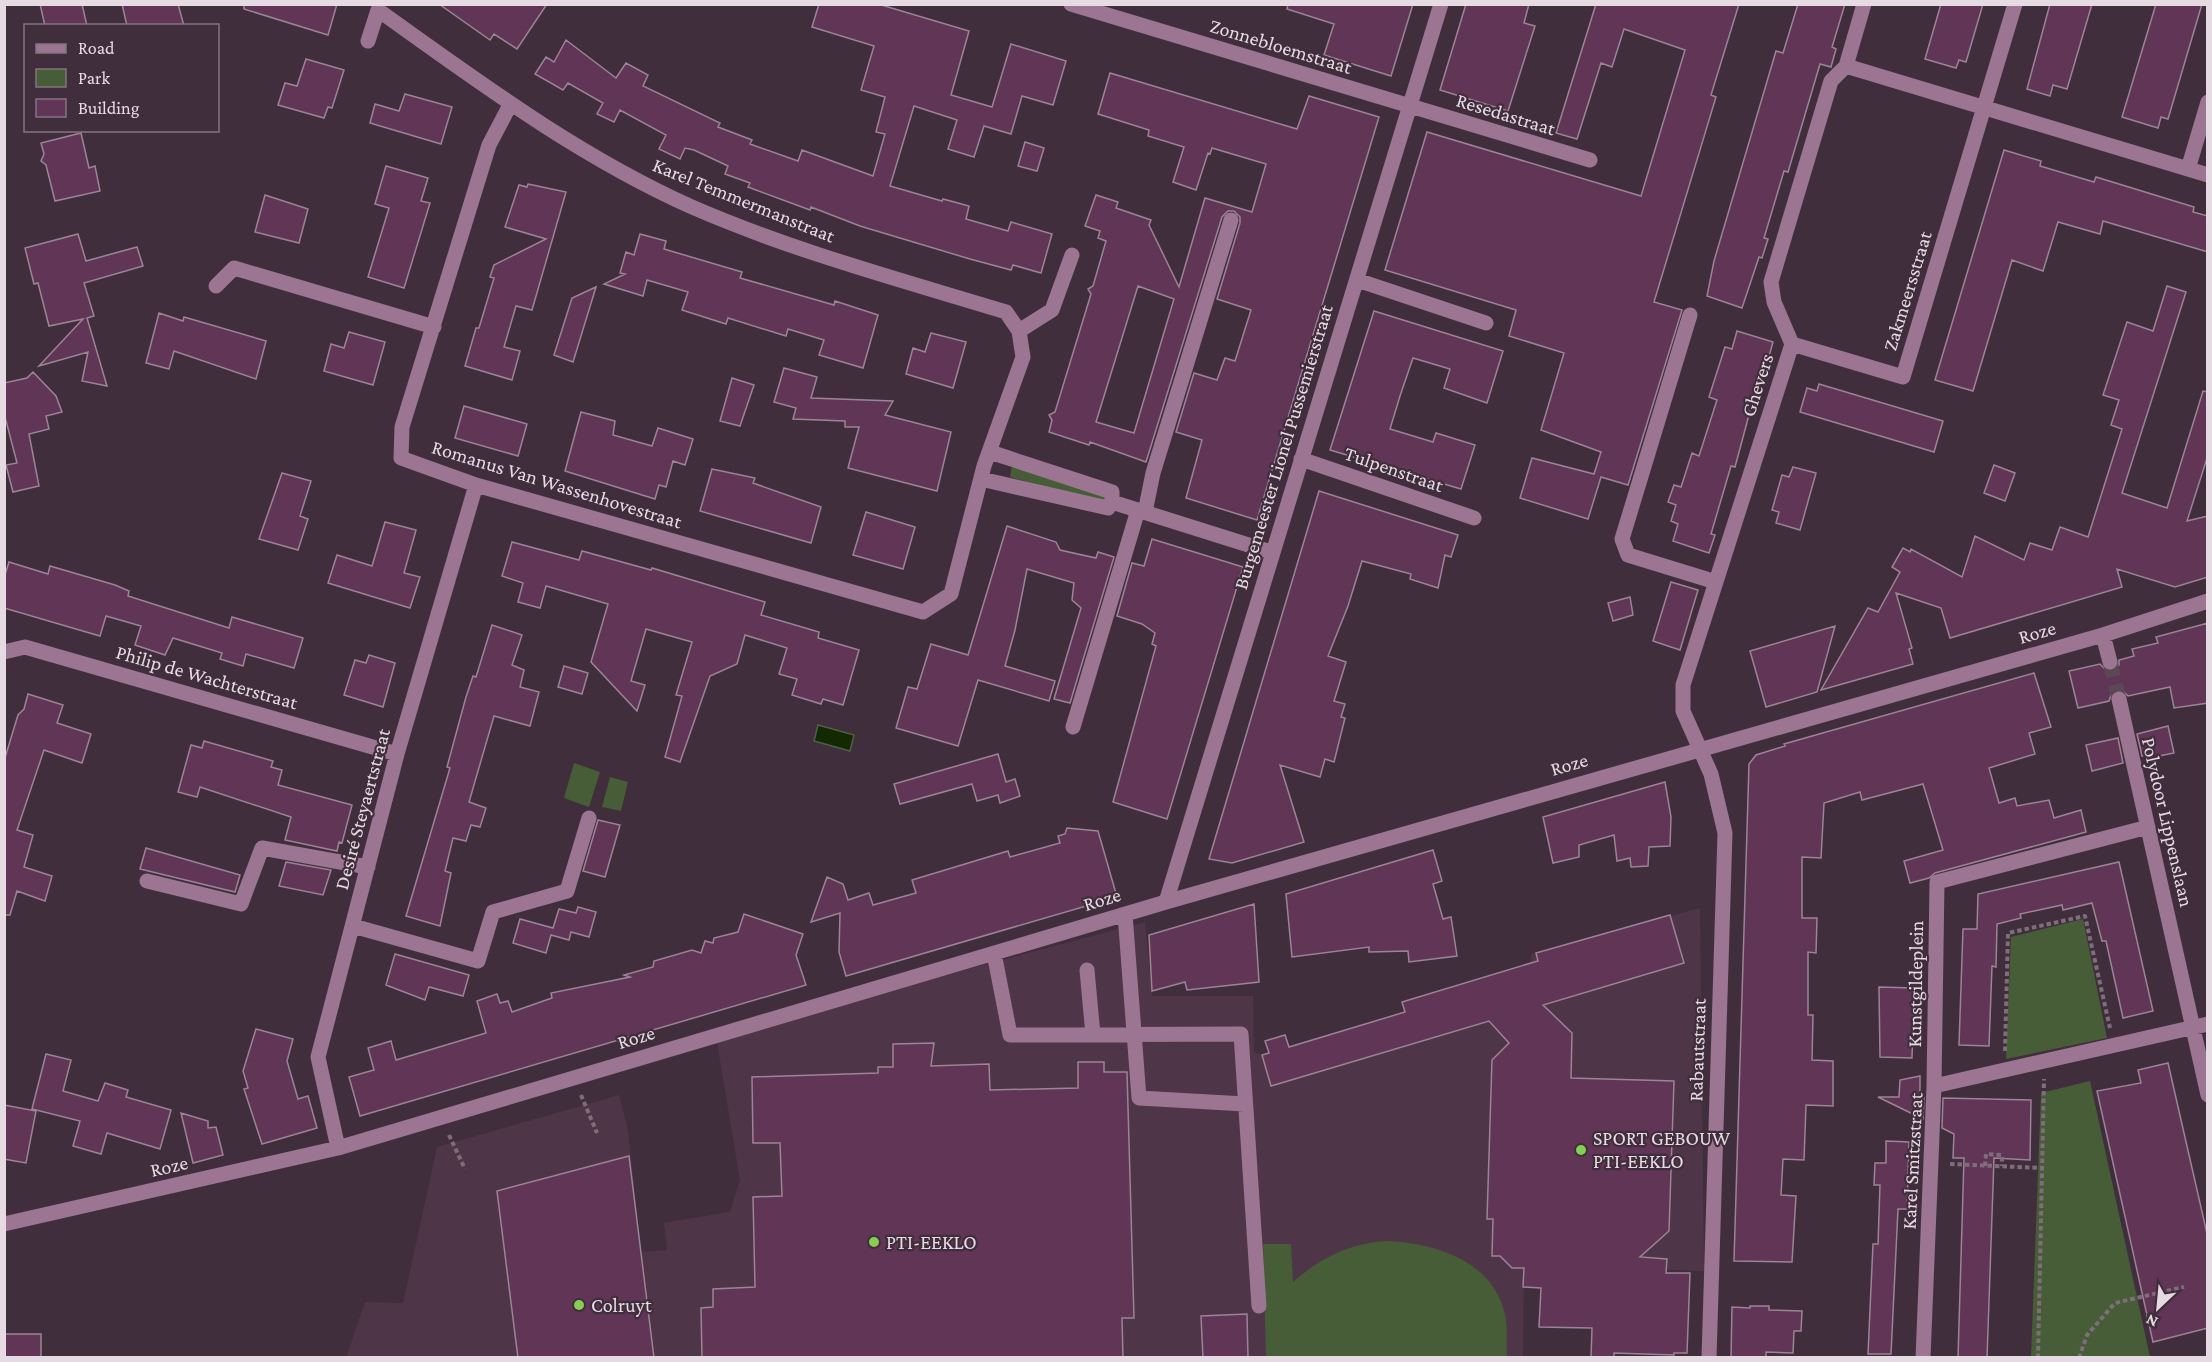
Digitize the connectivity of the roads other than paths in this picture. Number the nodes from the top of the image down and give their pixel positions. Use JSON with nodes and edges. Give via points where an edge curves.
{"nodes":[{"id":1,"x":1071,"y":4,"type":"edge"},
{"id":2,"x":1441,"y":4,"type":"edge"},
{"id":3,"x":1864,"y":4,"type":"edge"},
{"id":4,"x":2014,"y":4,"type":"edge"},
{"id":5,"x":378,"y":8,"type":"edge"},
{"id":6,"x":368,"y":41,"type":"dead end"},
{"id":7,"x":1846,"y":66,"type":"junction"},
{"id":8,"x":2208,"y":102,"type":"edge"},
{"id":9,"x":510,"y":105,"type":"junction"},
{"id":10,"x":1410,"y":107,"type":"junction"},
{"id":11,"x":1984,"y":107,"type":"junction"},
{"id":12,"x":1590,"y":160,"type":"dead end"},
{"id":13,"x":2188,"y":169,"type":"junction"},
{"id":14,"x":2208,"y":175,"type":"edge"},
{"id":15,"x":1231,"y":220,"type":"dead end"},
{"id":16,"x":1072,"y":255,"type":"dead end"},
{"id":17,"x":1358,"y":280,"type":"junction"},
{"id":18,"x":216,"y":286,"type":"dead end"},
{"id":19,"x":1690,"y":315,"type":"dead end"},
{"id":20,"x":1486,"y":323,"type":"dead end"},
{"id":21,"x":434,"y":327,"type":"junction"},
{"id":22,"x":1019,"y":331,"type":"junction"},
{"id":23,"x":1792,"y":344,"type":"junction"},
{"id":24,"x":990,"y":452,"type":"junction"},
{"id":25,"x":1300,"y":459,"type":"junction"},
{"id":26,"x":981,"y":479,"type":"junction"},
{"id":27,"x":476,"y":485,"type":"junction"},
{"id":28,"x":1112,"y":502,"type":"junction"},
{"id":29,"x":1142,"y":511,"type":"junction"},
{"id":30,"x":1474,"y":518,"type":"dead end"},
{"id":31,"x":1271,"y":552,"type":"junction"},
{"id":32,"x":1716,"y":582,"type":"junction"},
{"id":33,"x":2208,"y":601,"type":"edge"},
{"id":34,"x":2103,"y":635,"type":"junction"},
{"id":35,"x":4,"y":652,"type":"edge"},
{"id":36,"x":2110,"y":662,"type":"tunnel mouth"},
{"id":37,"x":2119,"y":699,"type":"tunnel mouth"},
{"id":38,"x":1073,"y":727,"type":"dead end"},
{"id":39,"x":1698,"y":749,"type":"junction"},
{"id":40,"x":398,"y":754,"type":"junction"},
{"id":41,"x":589,"y":818,"type":"dead end"},
{"id":42,"x":2148,"y":827,"type":"junction"},
{"id":43,"x":368,"y":867,"type":"junction"},
{"id":44,"x":147,"y":881,"type":"dead end"},
{"id":45,"x":1166,"y":902,"type":"junction"},
{"id":46,"x":1125,"y":914,"type":"junction"},
{"id":47,"x":353,"y":926,"type":"junction"},
{"id":48,"x":994,"y":953,"type":"junction"},
{"id":49,"x":1087,"y":970,"type":"dead end"},
{"id":50,"x":2200,"y":1025,"type":"edge"},
{"id":51,"x":1093,"y":1035,"type":"junction"},
{"id":52,"x":1132,"y":1035,"type":"junction"},
{"id":53,"x":1934,"y":1086,"type":"junction"},
{"id":54,"x":2208,"y":1095,"type":"edge"},
{"id":55,"x":1245,"y":1104,"type":"junction"},
{"id":56,"x":338,"y":1148,"type":"junction"},
{"id":57,"x":4,"y":1224,"type":"edge"},
{"id":58,"x":1259,"y":1305,"type":"dead end"},
{"id":59,"x":1708,"y":1358,"type":"edge"},
{"id":60,"x":1923,"y":1358,"type":"edge"}],
"edges":[{"from":1,"to":10,"type":"street","name":"Zonnebloemstraat"},
{"from":2,"to":10,"type":"street","name":"Burgemeester Lionel Pussemierstraat"},
{"from":3,"to":7,"type":"street","name":"Ghevers"},
{"from":4,"to":11,"type":"street"},
{"from":5,"to":6,"type":"street","name":"Karel Temmermanstraat"},
{"from":5,"to":9,"type":"street","name":"Karel Temmermanstraat"},
{"from":7,"to":11,"type":"street"},
{"from":7,"to":23,"type":"street","name":"Ghevers","via":[[1831,81],[1771,282],[1774,302]]},
{"from":8,"to":13,"type":"street"},
{"from":9,"to":21,"type":"street","name":"Romanus Van Wassenhovestraat","via":[[489,145]]},
{"from":9,"to":22,"type":"street","name":"Karel Temmermanstraat","via":[[579,149],[692,207],[822,255],[1006,312]]},
{"from":10,"to":12,"type":"street","name":"Resedastraat"},
{"from":10,"to":17,"type":"street","name":"Burgemeester Lionel Pussemierstraat"},
{"from":11,"to":13,"type":"street"},
{"from":11,"to":23,"type":"street","name":"Zakmeersstraat","via":[[1903,377]]},
{"from":13,"to":14,"type":"street"},
{"from":15,"to":29,"type":"street"},
{"from":16,"to":22,"type":"street","via":[[1052,310]]},
{"from":17,"to":20,"type":"street"},
{"from":17,"to":25,"type":"street","name":"Burgemeester Lionel Pussemierstraat"},
{"from":18,"to":21,"type":"street","via":[[234,268]]},
{"from":19,"to":32,"type":"street","via":[[1622,539],[1628,555]]},
{"from":21,"to":27,"type":"street","name":"Romanus Van Wassenhovestraat","via":[[402,427],[401,458]]},
{"from":22,"to":24,"type":"street","via":[[1023,357]]},
{"from":23,"to":32,"type":"street","name":"Ghevers"},
{"from":24,"to":26,"type":"street"},
{"from":24,"to":28,"type":"street","via":[[1112,492]]},
{"from":25,"to":30,"type":"street","name":"Tulpenstraat"},
{"from":25,"to":31,"type":"street","name":"Burgemeester Lionel Pussemierstraat"},
{"from":26,"to":27,"type":"street","name":"Romanus Van Wassenhovestraat","via":[[951,594],[923,612]]},
{"from":26,"to":28,"type":"street","via":[[1108,508]]},
{"from":27,"to":40,"type":"street","name":"Desiré Steyaertstraat"},
{"from":28,"to":29,"type":"street"},
{"from":29,"to":31,"type":"street"},
{"from":29,"to":38,"type":"street"},
{"from":31,"to":45,"type":"street","name":"Burgemeester Lionel Pussemierstraat"},
{"from":32,"to":39,"type":"street","name":"Ghevers","via":[[1683,685],[1683,711]]},
{"from":33,"to":34,"type":"street","name":"Roze"},
{"from":34,"to":36,"type":"street"},
{"from":34,"to":39,"type":"street","name":"Roze"},
{"from":35,"to":40,"type":"street","name":"Philip de Wachterstraat","via":[[25,647]]},
{"from":37,"to":42,"type":"street","name":"Polydoor Lippenslaan"},
{"from":39,"to":45,"type":"street","name":"Roze"},
{"from":39,"to":59,"type":"street","name":"Rabautstraat","via":[[1711,774],[1725,833]]},
{"from":40,"to":43,"type":"street","name":"Desiré Steyaertstraat"},
{"from":41,"to":47,"type":"street","via":[[567,891],[493,912],[478,961]]},
{"from":42,"to":50,"type":"street","name":"Polydoor Lippenslaan"},
{"from":42,"to":53,"type":"street","name":"Kunstgildeplein","via":[[1937,882]]},
{"from":43,"to":44,"type":"street","via":[[262,848],[241,904]]},
{"from":43,"to":47,"type":"street","name":"Desiré Steyaertstraat"},
{"from":45,"to":46,"type":"street","name":"Roze"},
{"from":46,"to":48,"type":"street","name":"Roze"},
{"from":46,"to":52,"type":"street"},
{"from":47,"to":56,"type":"street","name":"Desiré Steyaertstraat","via":[[318,1057]]},
{"from":48,"to":51,"type":"street","via":[[1010,1035]]},
{"from":48,"to":56,"type":"street","name":"Roze"},
{"from":49,"to":51,"type":"street"},
{"from":50,"to":53,"type":"street","name":"Karel Smitzstraat"},
{"from":50,"to":54,"type":"street","name":"Polydoor Lippenslaan"},
{"from":51,"to":52,"type":"street"},
{"from":52,"to":55,"type":"street","via":[[1139,1098]]},
{"from":52,"to":55,"type":"street","via":[[1241,1034]]},
{"from":53,"to":60,"type":"street","name":"Karel Smitzstraat"},
{"from":55,"to":58,"type":"street"},
{"from":56,"to":57,"type":"street","name":"Roze"}]}
